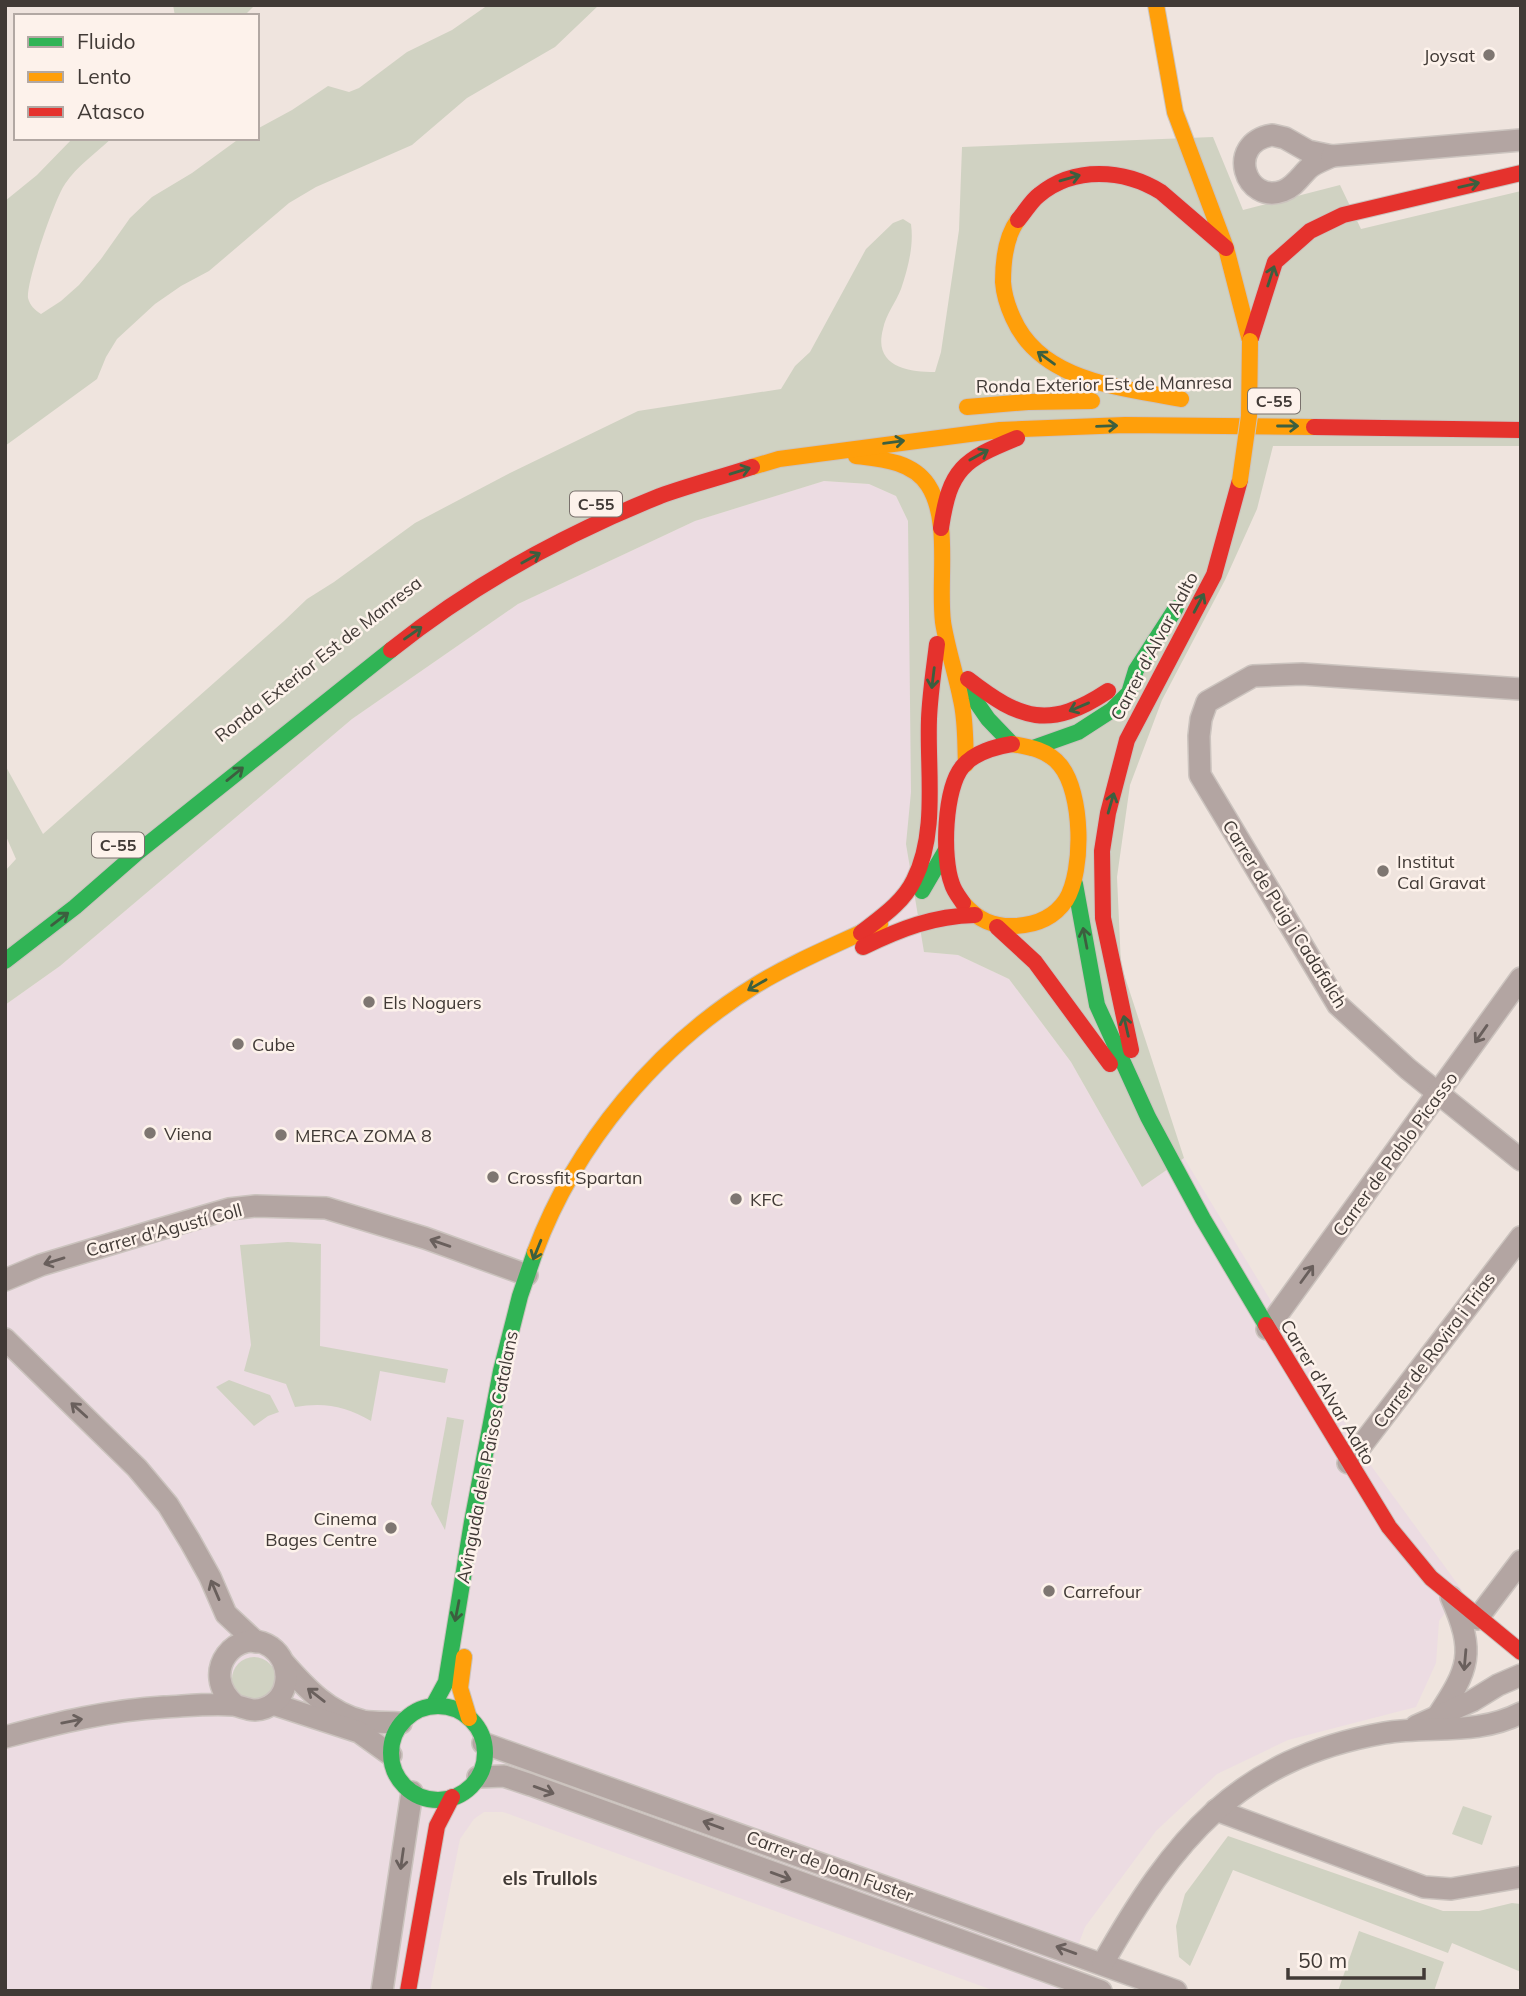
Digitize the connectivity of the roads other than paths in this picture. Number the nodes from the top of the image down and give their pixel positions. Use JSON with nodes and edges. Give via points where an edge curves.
{"nodes":[{"id":1,"x":1156,"y":5,"type":"edge"},
{"id":2,"x":1521,"y":140,"type":"edge"},
{"id":3,"x":1332,"y":156,"type":"dead end"},
{"id":4,"x":1521,"y":173,"type":"edge"},
{"id":5,"x":1226,"y":248,"type":"junction"},
{"id":6,"x":1250,"y":341,"type":"junction"},
{"id":7,"x":1236,"y":400,"type":"dead end"},
{"id":8,"x":1263,"y":401,"type":"dead end"},
{"id":9,"x":944,"y":409,"type":"dead end"},
{"id":10,"x":1038,"y":429,"type":"junction"},
{"id":11,"x":1521,"y":430,"type":"edge"},
{"id":12,"x":826,"y":452,"type":"junction"},
{"id":13,"x":1228,"y":523,"type":"junction"},
{"id":14,"x":940,"y":533,"type":"junction"},
{"id":15,"x":941,"y":610,"type":"junction"},
{"id":16,"x":953,"y":669,"type":"junction"},
{"id":17,"x":1136,"y":670,"type":"junction"},
{"id":18,"x":1521,"y":689,"type":"edge"},
{"id":19,"x":1127,"y":740,"type":"junction"},
{"id":20,"x":1012,"y":744,"type":"junction"},
{"id":21,"x":1033,"y":748,"type":"junction"},
{"id":22,"x":966,"y":764,"type":"junction"},
{"id":23,"x":1078,"y":830,"type":"junction"},
{"id":24,"x":946,"y":850,"type":"junction"},
{"id":25,"x":1075,"y":884,"type":"junction"},
{"id":26,"x":975,"y":915,"type":"junction"},
{"id":27,"x":997,"y":927,"type":"junction"},
{"id":28,"x":861,"y":933,"type":"junction"},
{"id":29,"x":940,"y":935,"type":"dead end"},
{"id":30,"x":879,"y":939,"type":"junction"},
{"id":31,"x":985,"y":939,"type":"dead end"},
{"id":32,"x":5,"y":961,"type":"edge"},
{"id":33,"x":1521,"y":978,"type":"edge"},
{"id":34,"x":1053,"y":985,"type":"junction"},
{"id":35,"x":1439,"y":1094,"type":"junction"},
{"id":36,"x":1148,"y":1116,"type":"junction"},
{"id":37,"x":1521,"y":1160,"type":"edge"},
{"id":38,"x":1521,"y":1237,"type":"edge"},
{"id":39,"x":527,"y":1275,"type":"junction"},
{"id":40,"x":5,"y":1280,"type":"edge"},
{"id":41,"x":1267,"y":1329,"type":"junction"},
{"id":42,"x":5,"y":1339,"type":"edge"},
{"id":43,"x":1348,"y":1463,"type":"junction"},
{"id":44,"x":1521,"y":1561,"type":"edge"},
{"id":45,"x":1451,"y":1597,"type":"junction"},
{"id":46,"x":1478,"y":1619,"type":"junction"},
{"id":47,"x":256,"y":1642,"type":"junction"},
{"id":48,"x":1521,"y":1652,"type":"edge"},
{"id":49,"x":284,"y":1663,"type":"junction"},
{"id":50,"x":1521,"y":1675,"type":"edge"},
{"id":51,"x":273,"y":1704,"type":"junction"},
{"id":52,"x":235,"y":1705,"type":"junction"},
{"id":53,"x":433,"y":1706,"type":"junction"},
{"id":54,"x":1521,"y":1713,"type":"edge"},
{"id":55,"x":1437,"y":1717,"type":"junction"},
{"id":56,"x":469,"y":1718,"type":"junction"},
{"id":57,"x":401,"y":1723,"type":"junction"},
{"id":58,"x":1485,"y":1726,"type":"junction"},
{"id":59,"x":1521,"y":1730,"type":"edge"},
{"id":60,"x":1399,"y":1732,"type":"junction"},
{"id":61,"x":5,"y":1737,"type":"edge"},
{"id":62,"x":483,"y":1743,"type":"junction"},
{"id":63,"x":391,"y":1755,"type":"junction"},
{"id":64,"x":478,"y":1777,"type":"junction"},
{"id":65,"x":419,"y":1795,"type":"junction"},
{"id":66,"x":452,"y":1797,"type":"junction"},
{"id":67,"x":1216,"y":1810,"type":"junction"},
{"id":68,"x":437,"y":1826,"type":"junction"},
{"id":69,"x":1521,"y":1877,"type":"edge"},
{"id":70,"x":1103,"y":1963,"type":"junction"},
{"id":71,"x":382,"y":1991,"type":"edge"},
{"id":72,"x":408,"y":1991,"type":"edge"},
{"id":73,"x":1101,"y":1991,"type":"edge"},
{"id":74,"x":1176,"y":1991,"type":"edge"}],
"edges":[{"from":1,"to":5,"type":"main road","name":"Carrer d'Alvar Aalto","via":[[1175,112]]},
{"from":2,"to":3,"type":"street"},
{"from":6,"to":4,"type":"main road","one_way":true,"via":[[1275,262],[1310,231],[1343,215]]},
{"from":5,"to":6,"type":"main road","name":"Carrer d'Alvar Aalto"},
{"from":9,"to":5,"type":"main road","name":"Ronda Exterior Est de Manresa","one_way":true,"via":[[1028,402],[1188,399],[1088,378],[1054,365],[1030,346],[1004,304],[1005,246],[1013,225],[1041,192],[1060,180],[1106,173],[1153,187]]},
{"from":6,"to":13,"type":"main road","name":"Carrer d'Alvar Aalto","bridge":true,"via":[[1249,416]]},
{"from":7,"to":8,"type":"main road","name":"Ronda Exterior Est de Manresa","number":"C-55"},
{"from":10,"to":11,"type":"main road","number":"C-55","one_way":true,"via":[[1125,425]]},
{"from":12,"to":10,"type":"main road","name":"Ronda Exterior Est de Manresa","number":"C-55","one_way":true,"via":[[949,435]]},
{"from":14,"to":10,"type":"main road","one_way":true,"via":[[956,472],[972,457]]},
{"from":12,"to":14,"type":"main road","via":[[896,461],[916,473],[928,485]]},
{"from":32,"to":12,"type":"main road","name":"Ronda Exterior Est de Manresa","number":"C-55","one_way":true,"via":[[317,707],[471,592],[566,539],[662,496],[779,459]]},
{"from":13,"to":17,"type":"main road","name":"Carrer d'Alvar Aalto"},
{"from":19,"to":13,"type":"main road","name":"Carrer d'Alvar Aalto","one_way":true,"via":[[1214,575]]},
{"from":14,"to":15,"type":"main road"},
{"from":15,"to":16,"type":"main road"},
{"from":15,"to":28,"type":"main road","one_way":true,"via":[[929,717],[924,853],[915,879],[900,901]]},
{"from":17,"to":16,"type":"main road","one_way":true,"via":[[1080,708],[1031,716],[1010,709]]},
{"from":16,"to":20,"type":"main road"},
{"from":16,"to":22,"type":"main road","via":[[964,715]]},
{"from":17,"to":21,"type":"main road","name":"Carrer d'Alvar Aalto","via":[[1129,692],[1112,709],[1078,732]]},
{"from":18,"to":35,"type":"street","name":"Carrer de Puig i Cadafalch","via":[[1302,674],[1253,676],[1207,702],[1201,719],[1200,775],[1338,1006]]},
{"from":19,"to":23,"type":"main road"},
{"from":36,"to":19,"type":"main road","name":"Carrer d'Alvar Aalto","one_way":true,"via":[[1108,950],[1101,888],[1101,850]]},
{"from":20,"to":21,"type":"main road"},
{"from":20,"to":22,"type":"main road","via":[[983,751]]},
{"from":21,"to":23,"type":"main road","via":[[1050,755],[1065,772],[1076,796]]},
{"from":22,"to":24,"type":"main road","via":[[957,774],[952,794]]},
{"from":23,"to":25,"type":"main road"},
{"from":24,"to":26,"type":"main road","via":[[951,884]]},
{"from":24,"to":28,"type":"main road","name":"Avinguda dels Països Catalans","via":[[923,890],[896,916]]},
{"from":25,"to":27,"type":"main road","via":[[1052,915],[1030,926]]},
{"from":36,"to":25,"type":"main road","name":"Carrer d'Alvar Aalto","one_way":true,"via":[[1097,1005]]},
{"from":26,"to":27,"type":"main road"},
{"from":26,"to":30,"type":"main road","name":"Avinguda dels Països Catalans","via":[[917,922]]},
{"from":27,"to":34,"type":"main road","name":"Carrer d'Alvar Aalto"},
{"from":28,"to":39,"type":"main road","name":"Avinguda dels Països Catalans","one_way":true,"via":[[753,987],[672,1048],[576,1167]]},
{"from":29,"to":30,"type":"main road"},
{"from":30,"to":56,"type":"main road","name":"Avinguda dels Països Catalans","via":[[803,974],[703,1038],[637,1106],[570,1204],[541,1276],[507,1399],[460,1688]]},
{"from":31,"to":34,"type":"main road","via":[[1012,953]]},
{"from":33,"to":35,"type":"street","name":"Carrer de Pablo Picasso","one_way":true},
{"from":34,"to":36,"type":"main road","name":"Carrer d'Alvar Aalto"},
{"from":35,"to":37,"type":"street","name":"Carrer de Puig i Cadafalch"},
{"from":41,"to":35,"type":"street","name":"Carrer de Pablo Picasso","one_way":true},
{"from":36,"to":41,"type":"main road","name":"Carrer d'Alvar Aalto"},
{"from":38,"to":43,"type":"street","name":"Carrer de Rovira i Trias"},
{"from":39,"to":40,"type":"street","name":"Carrer d'Agustí Coll","one_way":true,"via":[[326,1208],[256,1206],[229,1209]]},
{"from":39,"to":53,"type":"main road","name":"Avinguda dels Països Catalans","one_way":true,"via":[[495,1396],[446,1682]]},
{"from":41,"to":43,"type":"main road","name":"Carrer d'Alvar Aalto"},
{"from":47,"to":42,"type":"street","one_way":true,"via":[[226,1615],[210,1577],[168,1505],[88,1418]]},
{"from":43,"to":45,"type":"main road","name":"Carrer d'Alvar Aalto","via":[[1410,1555]]},
{"from":44,"to":46,"type":"street"},
{"from":45,"to":46,"type":"main road","name":"Carrer d'Alvar Aalto"},
{"from":45,"to":55,"type":"street","one_way":true,"via":[[1461,1619],[1467,1656],[1464,1672]]},
{"from":46,"to":48,"type":"main road","name":"Carrer d'Alvar Aalto"},
{"from":47,"to":49,"type":"street","via":[[271,1647]]},
{"from":47,"to":52,"type":"street","via":[[236,1646],[223,1659],[219,1684]]},
{"from":49,"to":51,"type":"street","via":[[287,1680]]},
{"from":57,"to":49,"type":"street","one_way":true,"via":[[364,1721],[339,1713]]},
{"from":50,"to":55,"type":"street"},
{"from":51,"to":52,"type":"street","via":[[252,1710]]},
{"from":51,"to":63,"type":"street","via":[[359,1732]]},
{"from":61,"to":52,"type":"street","one_way":true,"via":[[126,1711]]},
{"from":53,"to":56,"type":"main road","via":[[452,1708]]},
{"from":53,"to":57,"type":"main road"},
{"from":54,"to":58,"type":"street"},
{"from":55,"to":60,"type":"street"},
{"from":56,"to":62,"type":"main road"},
{"from":57,"to":63,"type":"main road"},
{"from":58,"to":59,"type":"street"},
{"from":58,"to":60,"type":"street"},
{"from":60,"to":67,"type":"street","via":[[1290,1760],[1257,1778]]},
{"from":62,"to":64,"type":"main road"},
{"from":70,"to":62,"type":"street","name":"Carrer de Joan Fuster","one_way":true},
{"from":63,"to":65,"type":"main road","via":[[397,1776]]},
{"from":64,"to":66,"type":"main road"},
{"from":64,"to":73,"type":"street","name":"Carrer de Joan Fuster","one_way":true,"via":[[504,1776],[531,1785]]},
{"from":65,"to":66,"type":"main road","via":[[442,1800]]},
{"from":65,"to":68,"type":"main road"},
{"from":65,"to":71,"type":"street","one_way":true},
{"from":66,"to":68,"type":"main road"},
{"from":67,"to":69,"type":"street","via":[[1424,1887],[1451,1889]]},
{"from":67,"to":70,"type":"street","via":[[1161,1871]]},
{"from":68,"to":72,"type":"main road"},
{"from":70,"to":74,"type":"street","name":"Carrer de Joan Fuster"}]}
